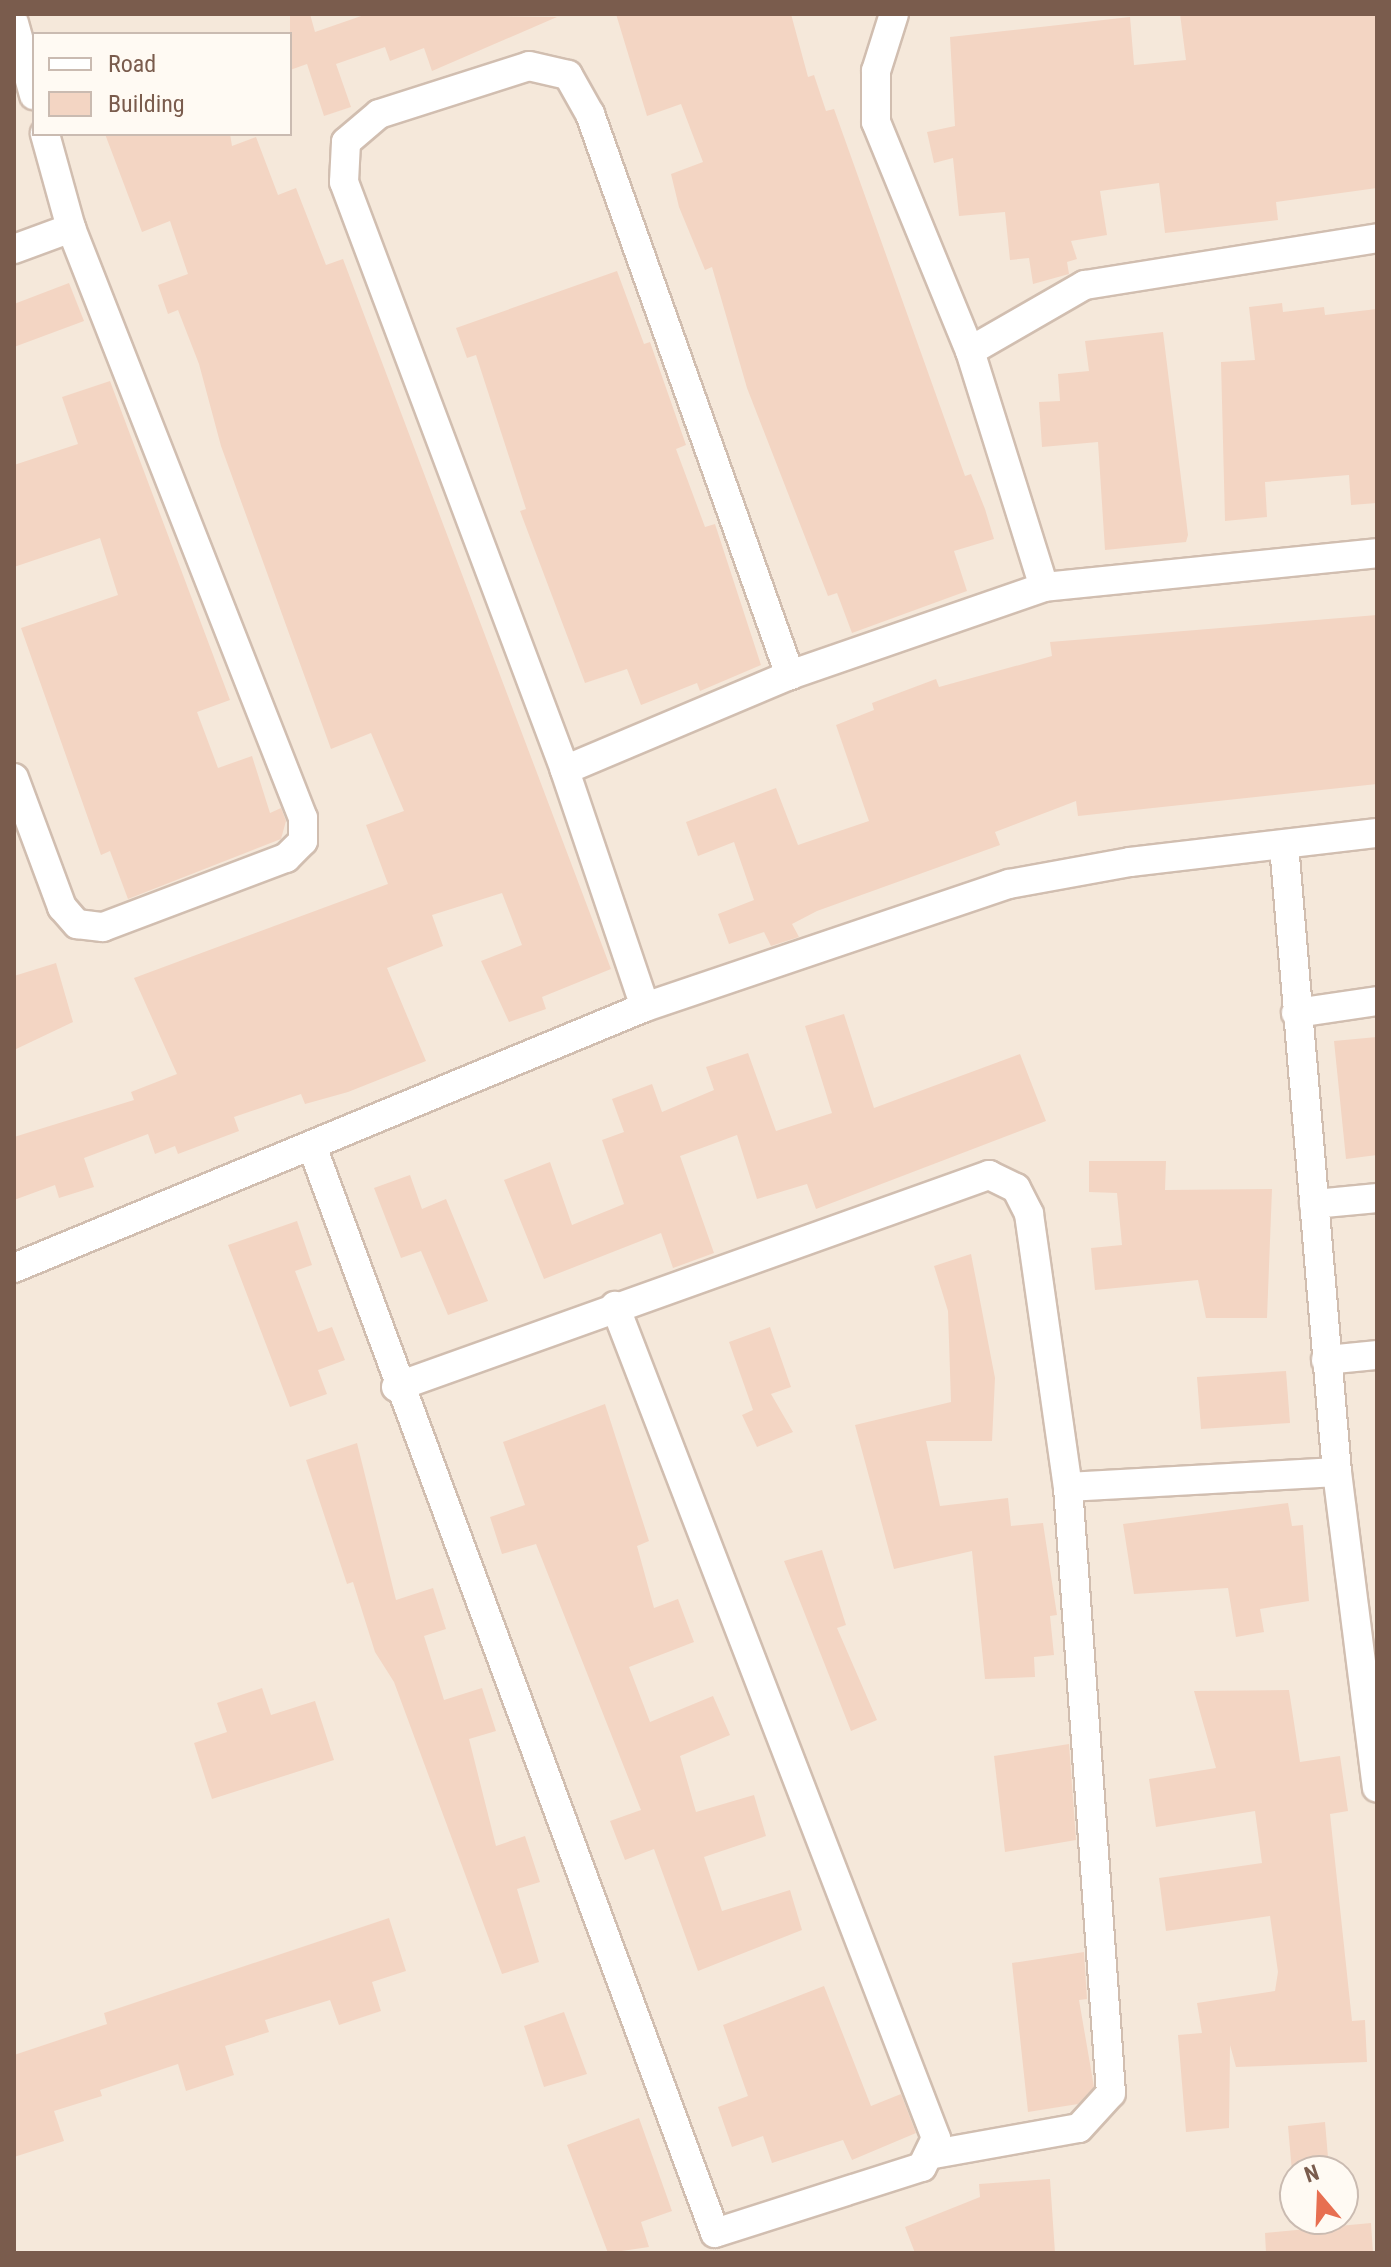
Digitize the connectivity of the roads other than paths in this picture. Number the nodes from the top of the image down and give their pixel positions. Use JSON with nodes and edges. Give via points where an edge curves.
{"nodes":[{"id":1,"x":894,"y":14,"type":"edge"},
{"id":2,"x":14,"y":23,"type":"edge"},
{"id":3,"x":32,"y":88,"type":"edge"},
{"id":4,"x":46,"y":136,"type":"edge"},
{"id":5,"x":71,"y":228,"type":"junction"},
{"id":6,"x":1377,"y":238,"type":"edge"},
{"id":7,"x":14,"y":249,"type":"edge"},
{"id":8,"x":970,"y":351,"type":"junction"},
{"id":9,"x":1377,"y":553,"type":"edge"},
{"id":10,"x":1044,"y":587,"type":"junction"},
{"id":11,"x":790,"y":675,"type":"junction"},
{"id":12,"x":565,"y":770,"type":"junction"},
{"id":13,"x":14,"y":778,"type":"edge"},
{"id":14,"x":1377,"y":833,"type":"edge"},
{"id":15,"x":1284,"y":845,"type":"junction"},
{"id":16,"x":1377,"y":1001,"type":"edge"},
{"id":17,"x":645,"y":1007,"type":"junction"},
{"id":18,"x":1296,"y":1013,"type":"junction"},
{"id":19,"x":313,"y":1149,"type":"junction"},
{"id":20,"x":1377,"y":1198,"type":"edge"},
{"id":21,"x":1314,"y":1204,"type":"junction"},
{"id":22,"x":14,"y":1268,"type":"edge"},
{"id":23,"x":615,"y":1306,"type":"junction"},
{"id":24,"x":1377,"y":1355,"type":"edge"},
{"id":25,"x":1326,"y":1360,"type":"junction"},
{"id":26,"x":396,"y":1387,"type":"junction"},
{"id":27,"x":1337,"y":1472,"type":"junction"},
{"id":28,"x":1068,"y":1487,"type":"junction"},
{"id":29,"x":1367,"y":1607,"type":"edge"},
{"id":30,"x":1377,"y":1787,"type":"edge"},
{"id":31,"x":934,"y":2154,"type":"junction"}],
"edges":[{"from":1,"to":8,"type":"street","via":[[876,71],[876,122]]},
{"from":2,"to":3,"type":"street"},
{"from":4,"to":5,"type":"street"},
{"from":5,"to":7,"type":"street"},
{"from":5,"to":13,"type":"street","via":[[303,818],[303,841],[286,858],[103,927],[77,924],[62,907]]},
{"from":6,"to":8,"type":"street","via":[[1085,285]]},
{"from":8,"to":10,"type":"street"},
{"from":9,"to":10,"type":"street"},
{"from":10,"to":11,"type":"street"},
{"from":11,"to":12,"type":"street"},
{"from":11,"to":12,"type":"street","via":[[590,114],[568,75],[529,66],[379,114],[346,142],[344,182]]},
{"from":12,"to":17,"type":"street"},
{"from":14,"to":15,"type":"street"},
{"from":15,"to":17,"type":"street","via":[[1009,884]]},
{"from":15,"to":18,"type":"street"},
{"from":16,"to":18,"type":"street"},
{"from":17,"to":19,"type":"street"},
{"from":18,"to":21,"type":"street"},
{"from":19,"to":22,"type":"street"},
{"from":19,"to":26,"type":"street"},
{"from":20,"to":21,"type":"street"},
{"from":21,"to":25,"type":"street"},
{"from":23,"to":26,"type":"street"},
{"from":23,"to":28,"type":"street","via":[[989,1175],[1016,1188],[1029,1214]]},
{"from":23,"to":31,"type":"street","via":[[936,2138]]},
{"from":24,"to":25,"type":"street"},
{"from":25,"to":27,"type":"street"},
{"from":26,"to":31,"type":"street","via":[[715,2233],[922,2167]]},
{"from":27,"to":28,"type":"street"},
{"from":27,"to":29,"type":"street"},
{"from":28,"to":31,"type":"street","via":[[1111,2093],[1079,2128]]},
{"from":29,"to":30,"type":"street"}]}
